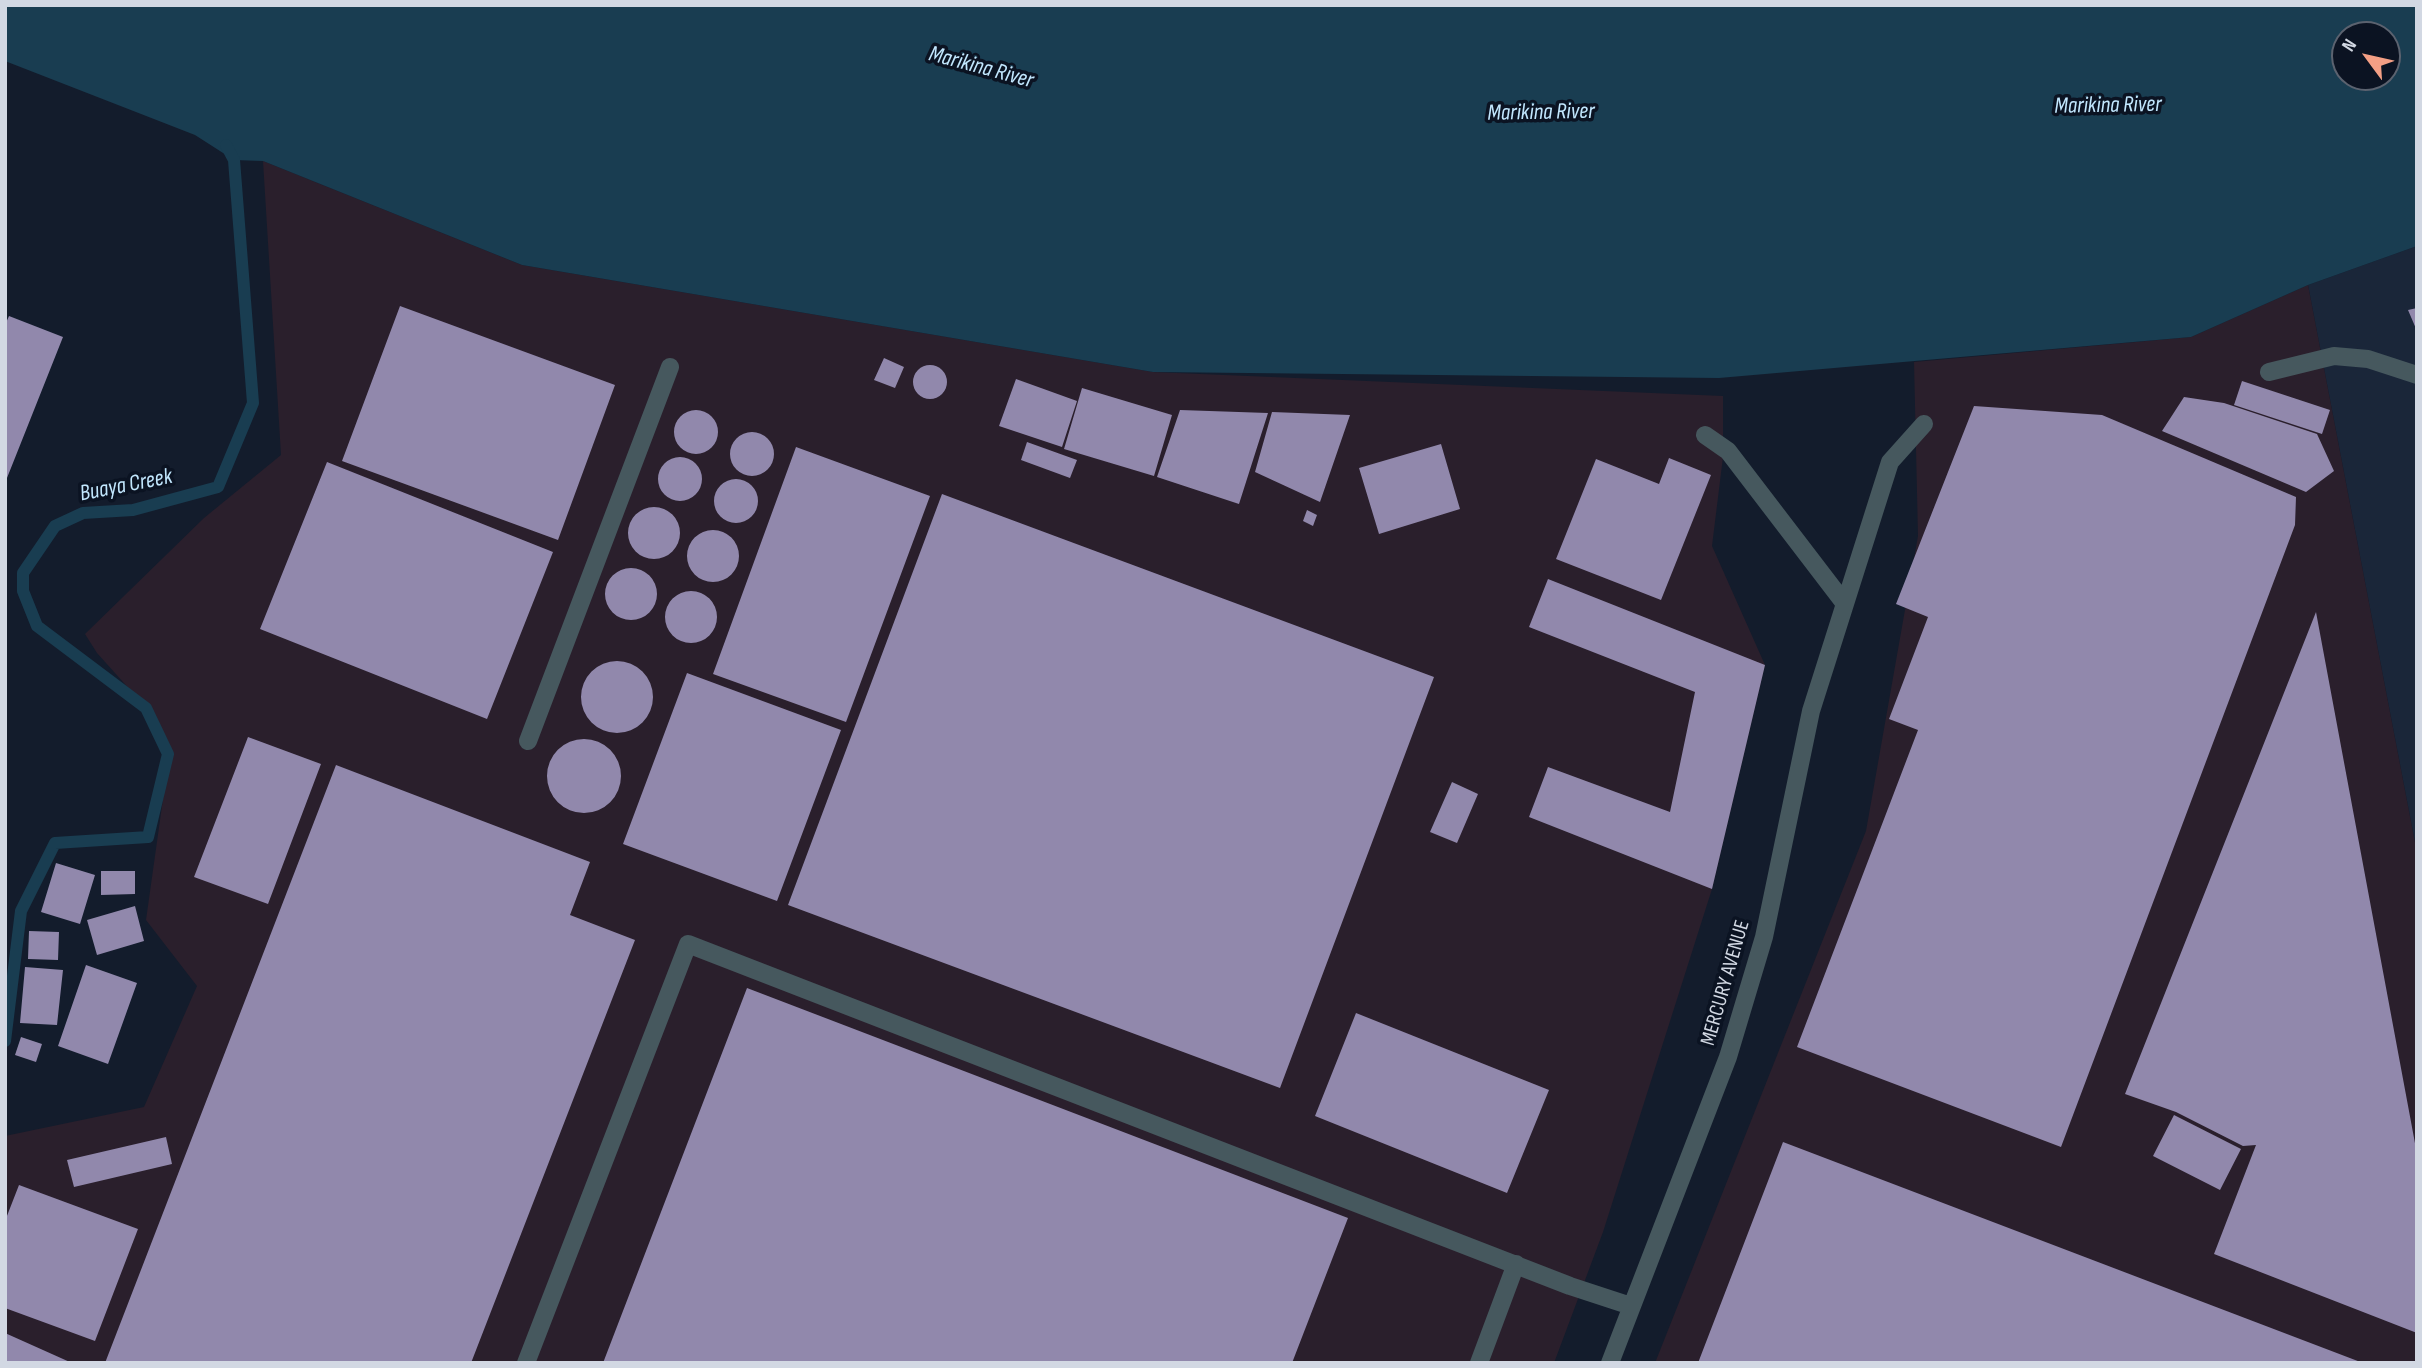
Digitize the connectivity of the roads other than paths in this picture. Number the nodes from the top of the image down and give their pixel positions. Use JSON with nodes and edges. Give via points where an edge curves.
{"nodes":[{"id":1,"x":670,"y":367,"type":"dead end"},
{"id":2,"x":2269,"y":372,"type":"dead end"},
{"id":3,"x":2417,"y":375,"type":"edge"},
{"id":4,"x":1924,"y":424,"type":"dead end"},
{"id":5,"x":1705,"y":435,"type":"dead end"},
{"id":6,"x":1845,"y":604,"type":"junction"},
{"id":7,"x":528,"y":741,"type":"dead end"},
{"id":8,"x":1516,"y":1264,"type":"junction"},
{"id":9,"x":1632,"y":1306,"type":"junction"},
{"id":10,"x":526,"y":1363,"type":"edge"},
{"id":11,"x":1479,"y":1363,"type":"edge"},
{"id":12,"x":1609,"y":1363,"type":"edge"}],
"edges":[{"from":1,"to":7,"type":"street"},
{"from":2,"to":3,"type":"street","via":[[2334,356],[2368,359]]},
{"from":4,"to":6,"type":"street","name":"MERCURY AVENUE","via":[[1889,462]]},
{"from":5,"to":6,"type":"street","via":[[1728,451]]},
{"from":6,"to":9,"type":"street","name":"MERCURY AVENUE","via":[[1811,711],[1764,937],[1728,1057]]},
{"from":8,"to":9,"type":"street"},
{"from":8,"to":10,"type":"street","via":[[688,944]]},
{"from":8,"to":11,"type":"street"},
{"from":9,"to":12,"type":"street","name":"MERCURY AVENUE"}]}
